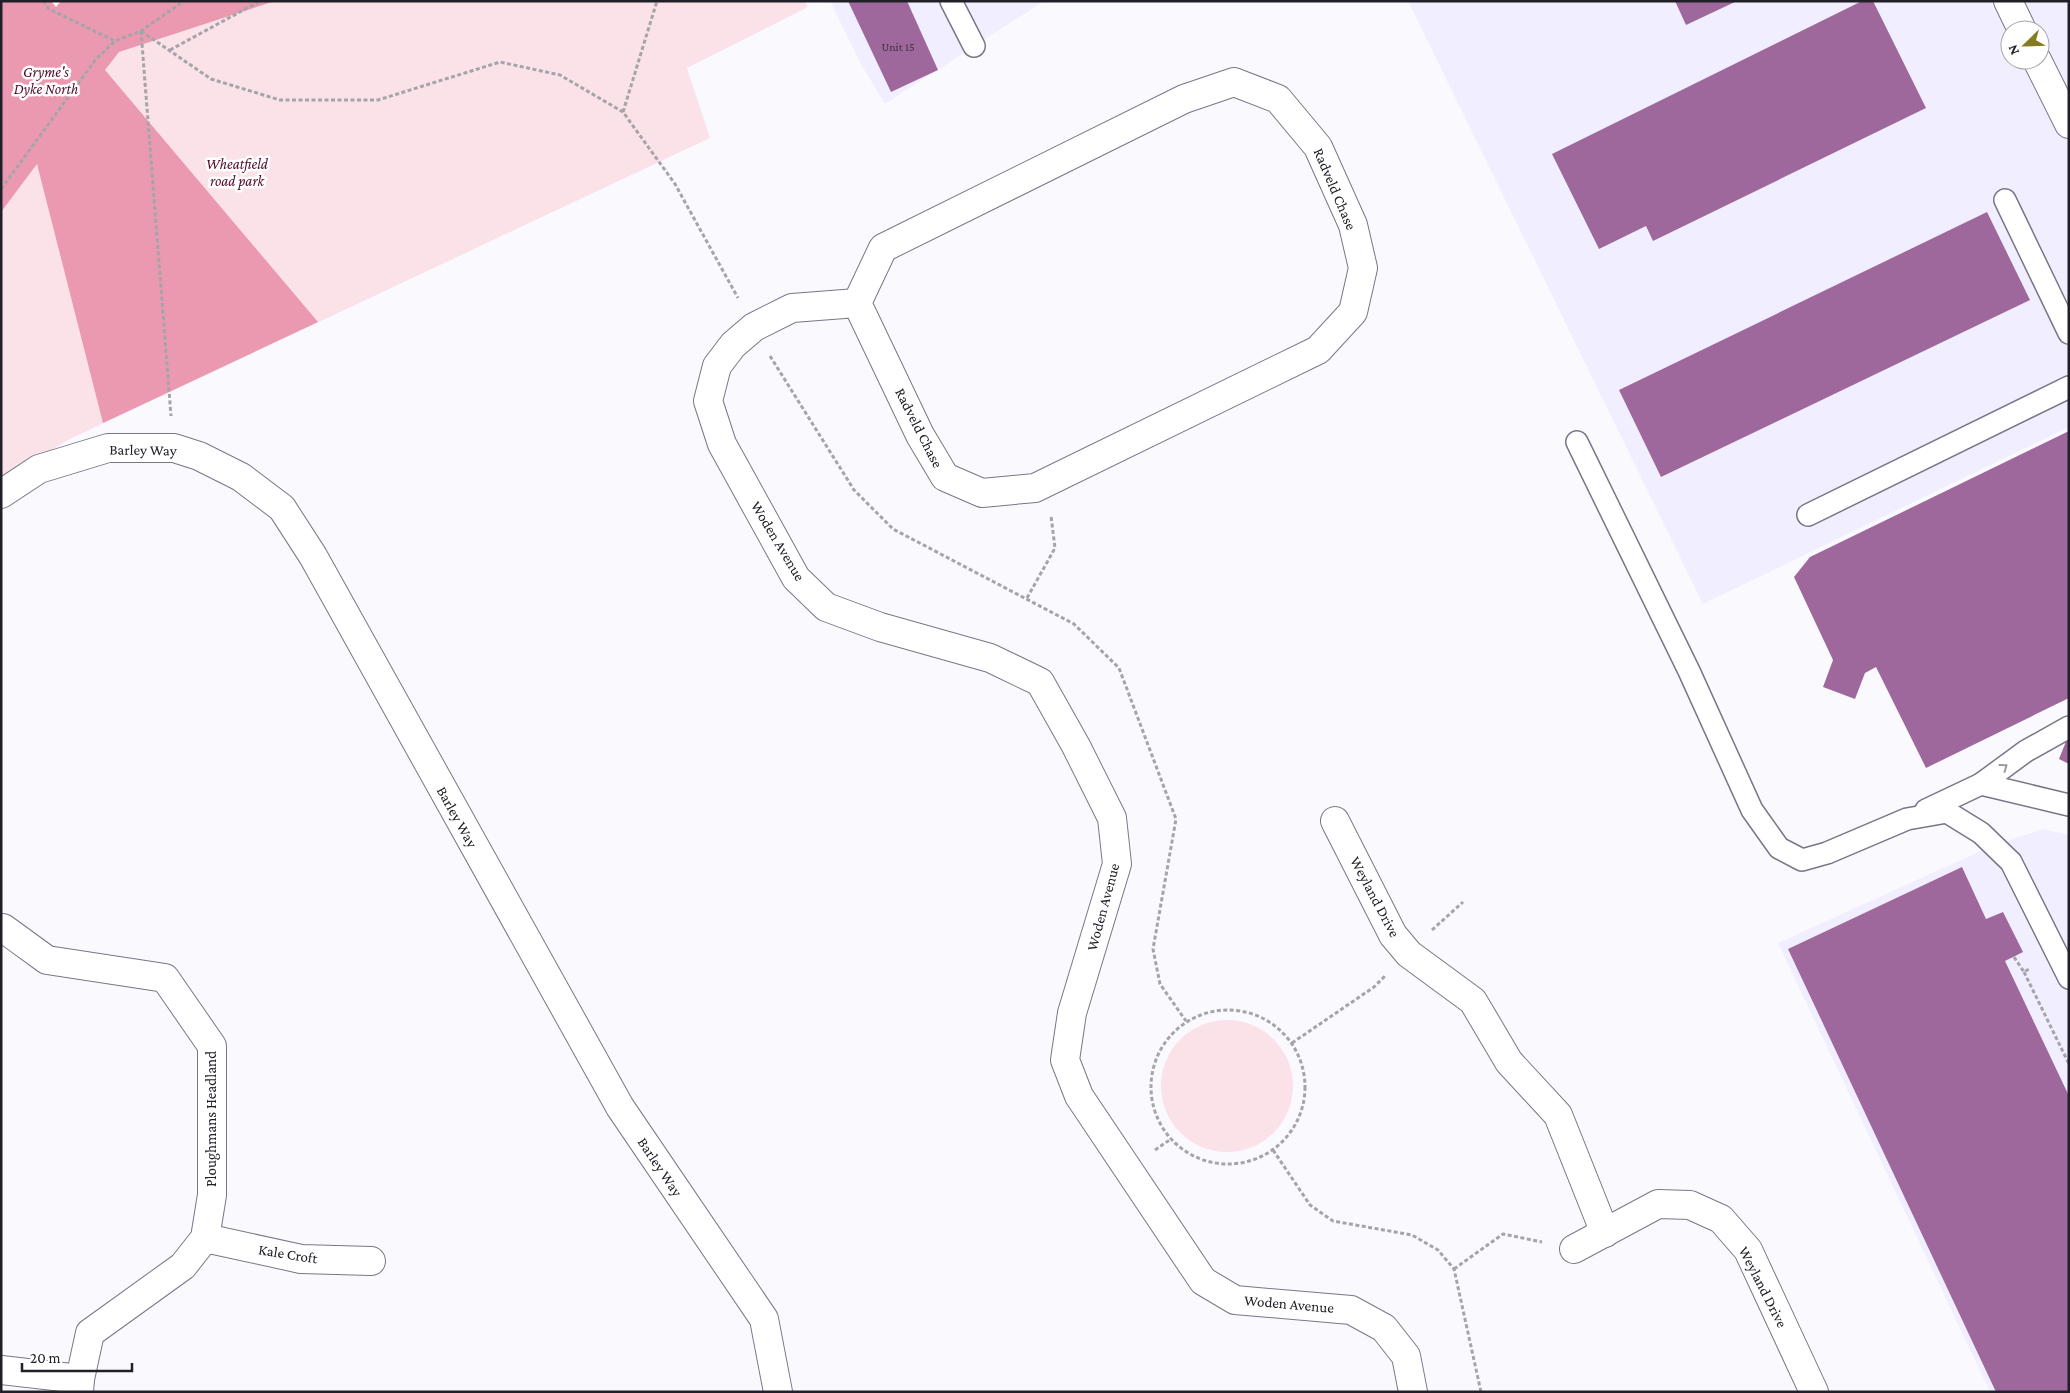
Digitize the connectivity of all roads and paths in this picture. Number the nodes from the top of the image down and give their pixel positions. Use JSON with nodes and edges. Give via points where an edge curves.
{"nodes":[{"id":1,"x":43,"y":1,"type":"edge"},
{"id":2,"x":184,"y":1,"type":"edge"},
{"id":3,"x":260,"y":1,"type":"edge"},
{"id":4,"x":657,"y":1,"type":"edge"},
{"id":5,"x":952,"y":1,"type":"edge"},
{"id":6,"x":2008,"y":1,"type":"edge"},
{"id":7,"x":2017,"y":20,"type":"edge"},
{"id":8,"x":141,"y":31,"type":"junction"},
{"id":9,"x":116,"y":41,"type":"junction"},
{"id":10,"x":974,"y":46,"type":"dead end"},
{"id":11,"x":170,"y":50,"type":"junction"},
{"id":12,"x":2042,"y":70,"type":"edge"},
{"id":13,"x":623,"y":112,"type":"junction"},
{"id":14,"x":2069,"y":124,"type":"edge"},
{"id":15,"x":1,"y":189,"type":"edge"},
{"id":16,"x":2005,"y":200,"type":"dead end"},
{"id":17,"x":858,"y":303,"type":"junction"},
{"id":18,"x":754,"y":327,"type":"junction"},
{"id":19,"x":2069,"y":333,"type":"edge"},
{"id":20,"x":2069,"y":388,"type":"edge"},
{"id":21,"x":1577,"y":442,"type":"dead end"},
{"id":22,"x":174,"y":448,"type":"junction"},
{"id":23,"x":1035,"y":488,"type":"junction"},
{"id":24,"x":1,"y":494,"type":"edge"},
{"id":25,"x":1808,"y":515,"type":"dead end"},
{"id":26,"x":1028,"y":598,"type":"junction"},
{"id":27,"x":2069,"y":727,"type":"edge"},
{"id":28,"x":1981,"y":784,"type":"junction"},
{"id":29,"x":2069,"y":805,"type":"edge"},
{"id":30,"x":1907,"y":819,"type":"junction"},
{"id":31,"x":1335,"y":821,"type":"dead end"},
{"id":32,"x":1463,"y":902,"type":"dead end"},
{"id":33,"x":3,"y":928,"type":"dead end"},
{"id":34,"x":1409,"y":954,"type":"junction"},
{"id":35,"x":2024,"y":972,"type":"dead end"},
{"id":36,"x":2069,"y":978,"type":"edge"},
{"id":37,"x":1186,"y":1021,"type":"junction"},
{"id":38,"x":1292,"y":1043,"type":"junction"},
{"id":39,"x":2069,"y":1064,"type":"edge"},
{"id":40,"x":1272,"y":1150,"type":"junction"},
{"id":41,"x":1605,"y":1233,"type":"junction"},
{"id":42,"x":205,"y":1238,"type":"junction"},
{"id":43,"x":1574,"y":1249,"type":"joint"},
{"id":44,"x":371,"y":1261,"type":"dead end"},
{"id":45,"x":1454,"y":1269,"type":"junction"},
{"id":46,"x":1,"y":1370,"type":"edge"},
{"id":47,"x":80,"y":1385,"type":"edge"},
{"id":48,"x":778,"y":1392,"type":"edge"},
{"id":49,"x":1413,"y":1392,"type":"edge"},
{"id":50,"x":1482,"y":1392,"type":"edge"},
{"id":51,"x":1814,"y":1392,"type":"edge"}],
"edges":[{"from":1,"to":9,"type":"path","via":[[49,9]]},
{"from":2,"to":8,"type":"path"},
{"from":3,"to":11,"type":"path"},
{"from":4,"to":13,"type":"path"},
{"from":5,"to":10,"type":"lane"},
{"from":6,"to":7,"type":"street"},
{"from":8,"to":9,"type":"path"},
{"from":8,"to":11,"type":"path"},
{"from":8,"to":22,"type":"path"},
{"from":9,"to":15,"type":"path","via":[[96,59]]},
{"from":11,"to":13,"type":"path","via":[[211,79],[280,100],[378,100],[500,62],[560,75]]},
{"from":12,"to":14,"type":"street"},
{"from":13,"to":18,"type":"path","via":[[675,184]]},
{"from":16,"to":19,"type":"lane"},
{"from":17,"to":18,"type":"street","via":[[792,308]]},
{"from":17,"to":23,"type":"street","name":"Radveld Chase","via":[[920,436],[945,477],[982,493]]},
{"from":17,"to":23,"type":"street","name":"Radveld Chase","via":[[883,248],[1184,99],[1234,82],[1278,99],[1318,147],[1353,225],[1363,268],[1353,312],[1318,350]]},
{"from":18,"to":26,"type":"path","via":[[854,490],[893,528]]},
{"from":18,"to":49,"type":"street","name":"Woden Avenue","via":[[733,345],[717,366],[708,401],[722,444],[796,578],[826,607],[880,627],[990,658],[1040,682],[1112,818],[1118,864],[1072,1012],[1065,1060],[1079,1096],[1204,1281],[1235,1300],[1351,1310],[1384,1328],[1406,1356]]},
{"from":20,"to":25,"type":"lane"},
{"from":21,"to":30,"type":"lane","via":[[1689,671],[1752,810],[1779,848],[1802,860],[1827,853]]},
{"from":22,"to":24,"type":"street","name":"Barley Way","via":[[108,448],[39,469]]},
{"from":22,"to":48,"type":"street","name":"Barley Way","via":[[200,456],[241,477],[282,508],[313,556],[620,1107],[764,1319]]},
{"from":23,"to":26,"type":"path","via":[[1051,516],[1055,548]]},
{"from":26,"to":37,"type":"path","via":[[1074,624],[1119,668],[1176,819],[1153,949],[1160,984]]},
{"from":28,"to":27,"type":"lane","one_way":true,"via":[[2026,751]]},
{"from":28,"to":29,"type":"lane"},
{"from":28,"to":30,"type":"lane"},
{"from":30,"to":36,"type":"lane","via":[[1947,812],[1981,833],[2011,862]]},
{"from":31,"to":34,"type":"street","name":"Weyland Drive","via":[[1393,935]]},
{"from":32,"to":34,"type":"path"},
{"from":33,"to":42,"type":"street","name":"Ploughmans Headland","via":[[48,960],[165,978],[212,1046],[212,1194]]},
{"from":34,"to":38,"type":"path","via":[[1374,987]]},
{"from":34,"to":41,"type":"street","name":"Weyland Drive","via":[[1473,1002],[1509,1062],[1558,1115]]},
{"from":35,"to":39,"type":"path"},
{"from":37,"to":38,"type":"path","via":[[1214,1010],[1244,1011],[1271,1022]]},
{"from":37,"to":40,"type":"path","via":[[1162,1045],[1151,1076],[1154,1110],[1171,1139],[1193,1156],[1220,1164],[1247,1162]]},
{"from":38,"to":40,"type":"path","via":[[1304,1071],[1304,1101],[1293,1129]]},
{"from":40,"to":45,"type":"path","via":[[1310,1205],[1333,1221],[1412,1235],[1438,1250]]},
{"from":41,"to":43,"type":"street","name":"Weyland Drive"},
{"from":41,"to":51,"type":"street","name":"Weyland Drive","via":[[1658,1204],[1690,1205],[1721,1219],[1748,1250]]},
{"from":42,"to":44,"type":"street","name":"Kale Croft","via":[[301,1259]]},
{"from":42,"to":47,"type":"street","name":"Ploughmans Headland","via":[[183,1266],[90,1333]]},
{"from":43,"to":45,"type":"path","via":[[1503,1234]]},
{"from":45,"to":50,"type":"path"},
{"from":46,"to":47,"type":"street"}]}
